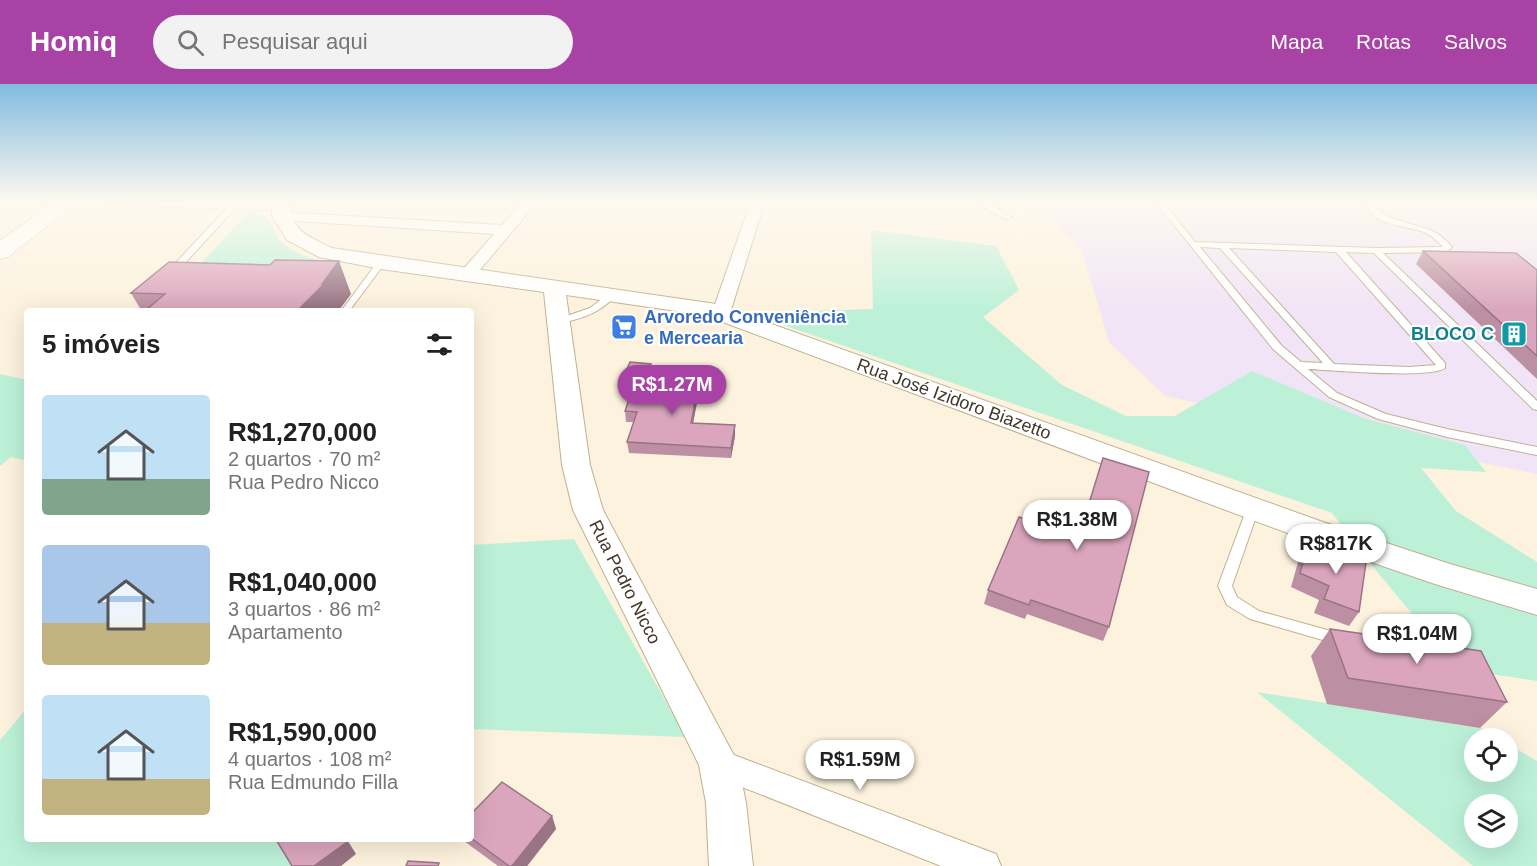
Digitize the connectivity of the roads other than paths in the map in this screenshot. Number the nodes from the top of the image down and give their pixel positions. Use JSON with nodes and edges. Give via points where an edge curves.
{"nodes":[{"id":1,"x":19,"y":237,"type":"edge"},
{"id":2,"x":204,"y":237,"type":"edge"},
{"id":3,"x":296,"y":237,"type":"edge"},
{"id":4,"x":499,"y":237,"type":"edge"},
{"id":5,"x":746,"y":237,"type":"edge"},
{"id":6,"x":1189,"y":237,"type":"edge"},
{"id":7,"x":1437,"y":237,"type":"edge"},
{"id":8,"x":1194,"y":244,"type":"junction"},
{"id":9,"x":1223,"y":246,"type":"junction"},
{"id":10,"x":1339,"y":250,"type":"junction"},
{"id":11,"x":1376,"y":250,"type":"junction"},
{"id":12,"x":0,"y":252,"type":"edge"},
{"id":13,"x":381,"y":263,"type":"junction"},
{"id":14,"x":467,"y":274,"type":"junction"},
{"id":15,"x":163,"y":281,"type":"edge"},
{"id":16,"x":554,"y":286,"type":"junction"},
{"id":17,"x":612,"y":294,"type":"junction"},
{"id":18,"x":347,"y":308,"type":"edge"},
{"id":19,"x":721,"y":313,"type":"junction"},
{"id":20,"x":557,"y":321,"type":"junction"},
{"id":21,"x":1298,"y":365,"type":"junction"},
{"id":22,"x":1330,"y":366,"type":"junction"},
{"id":23,"x":1537,"y":407,"type":"edge"},
{"id":24,"x":1537,"y":451,"type":"edge"},
{"id":25,"x":1253,"y":508,"type":"junction"},
{"id":26,"x":1537,"y":602,"type":"edge"},
{"id":27,"x":1358,"y":644,"type":"edge"},
{"id":28,"x":718,"y":763,"type":"junction"},
{"id":29,"x":731,"y":866,"type":"edge"},
{"id":30,"x":984,"y":866,"type":"edge"}],
"edges":[{"from":1,"to":12,"type":"main road"},
{"from":2,"to":15,"type":"lane"},
{"from":3,"to":13,"type":"street","name":"Rua José Izidoro Biazetto","via":[[326,253]]},
{"from":4,"to":14,"type":"street"},
{"from":5,"to":19,"type":"street"},
{"from":6,"to":8,"type":"lane"},
{"from":7,"to":11,"type":"lane","via":[[1449,249]]},
{"from":8,"to":9,"type":"lane"},
{"from":8,"to":21,"type":"lane","via":[[1277,347]]},
{"from":9,"to":10,"type":"lane"},
{"from":9,"to":22,"type":"lane"},
{"from":10,"to":11,"type":"lane"},
{"from":10,"to":22,"type":"lane","via":[[1441,365],[1436,369],[1409,370]]},
{"from":11,"to":23,"type":"lane"},
{"from":13,"to":14,"type":"street","name":"Rua José Izidoro Biazetto"},
{"from":13,"to":18,"type":"lane"},
{"from":14,"to":16,"type":"street","name":"Rua José Izidoro Biazetto"},
{"from":16,"to":17,"type":"street","name":"Rua José Izidoro Biazetto"},
{"from":16,"to":20,"type":"street","name":"Rua Pedro Nicco"},
{"from":17,"to":19,"type":"street","name":"Rua José Izidoro Biazetto"},
{"from":17,"to":20,"type":"lane","via":[[588,314]]},
{"from":19,"to":25,"type":"street","name":"Rua José Izidoro Biazetto"},
{"from":20,"to":28,"type":"street","name":"Rua Pedro Nicco","via":[[576,465],[588,510]]},
{"from":21,"to":22,"type":"lane"},
{"from":21,"to":24,"type":"lane","via":[[1333,395],[1382,417]]},
{"from":25,"to":26,"type":"street","name":"Rua José Izidoro Biazetto"},
{"from":25,"to":27,"type":"lane","via":[[1225,586],[1232,601],[1255,615]]},
{"from":28,"to":29,"type":"street","name":"Rua Pedro Nicco"},
{"from":28,"to":30,"type":"street"}]}
